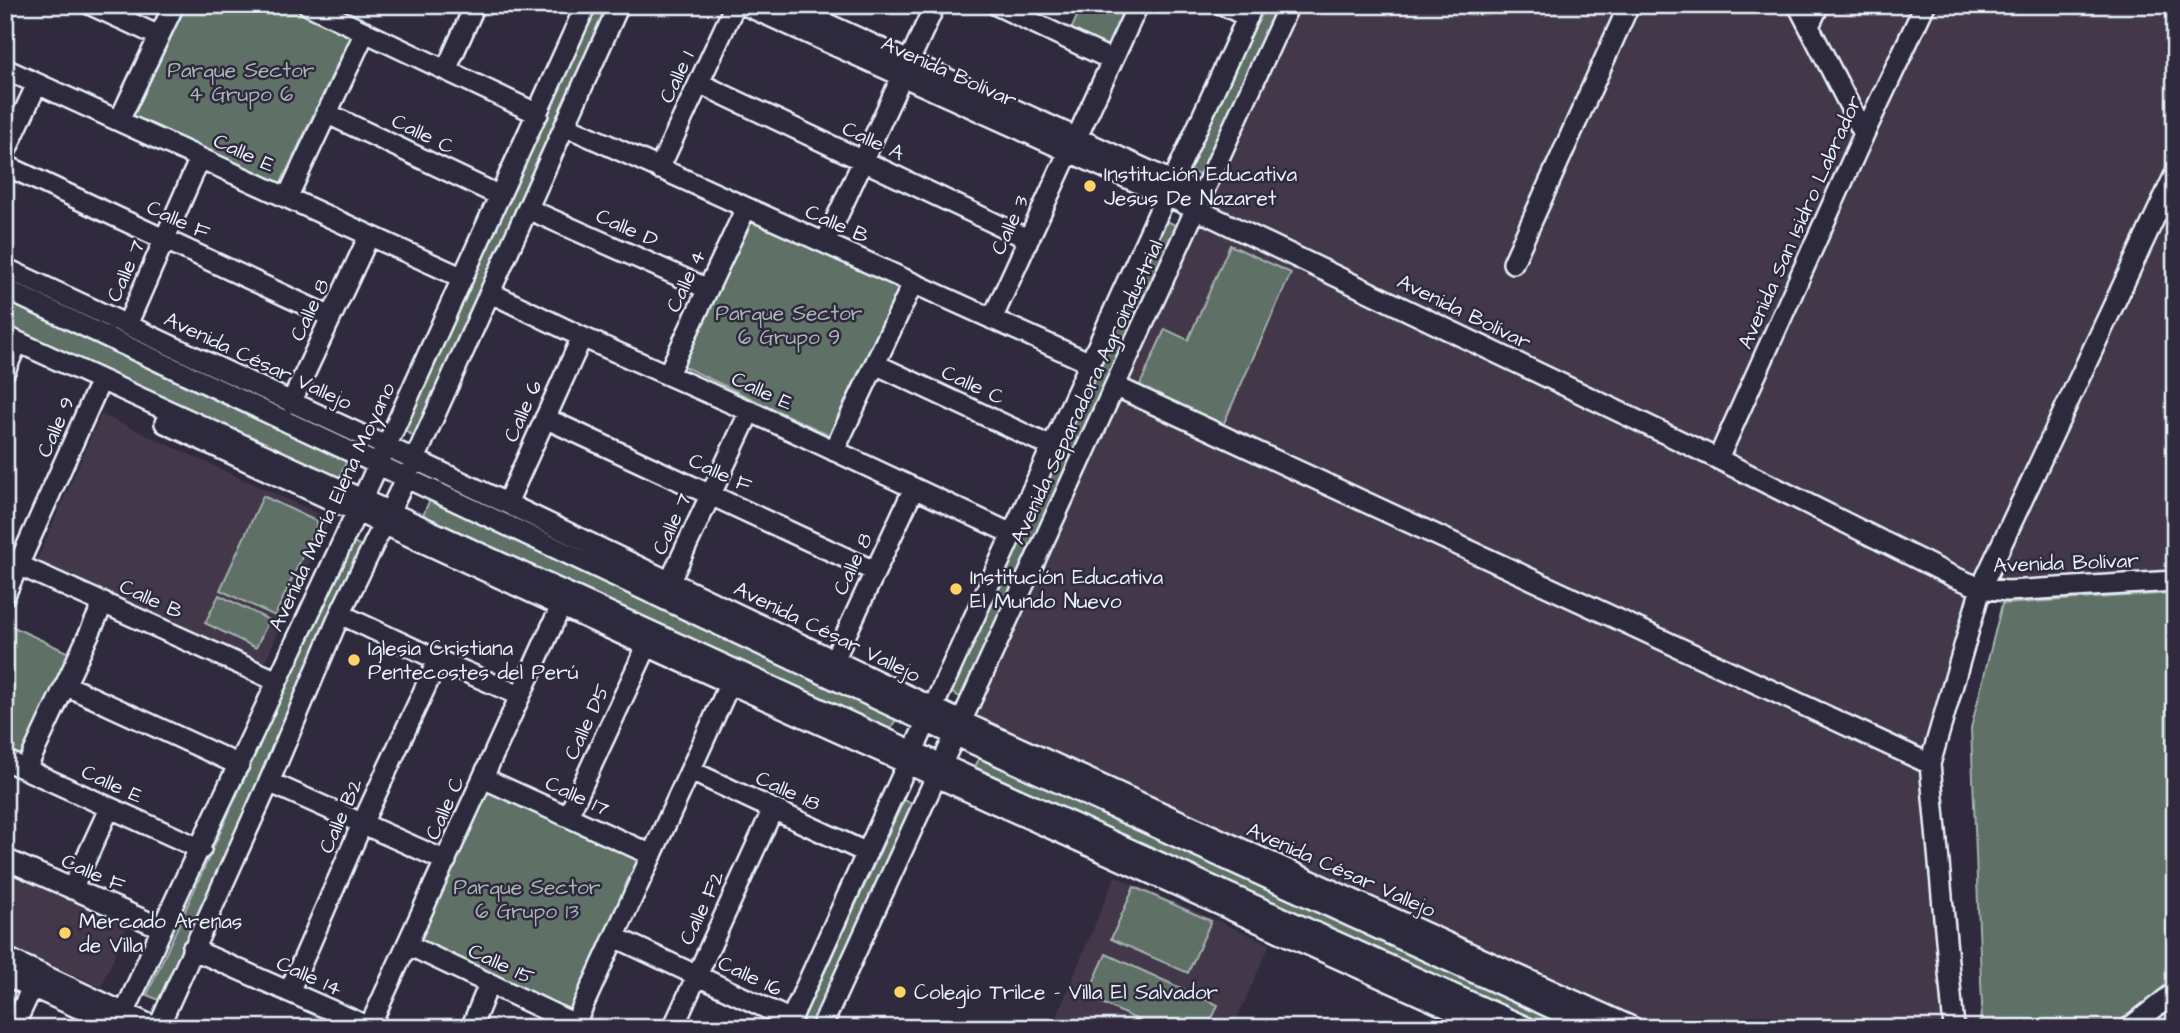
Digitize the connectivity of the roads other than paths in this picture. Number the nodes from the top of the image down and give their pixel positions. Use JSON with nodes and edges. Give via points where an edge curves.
{"nodes":[{"id":1,"x":91,"y":5,"type":"edge"},
{"id":2,"x":174,"y":5,"type":"edge"},
{"id":3,"x":308,"y":5,"type":"edge"},
{"id":4,"x":475,"y":5,"type":"edge"},
{"id":5,"x":586,"y":5,"type":"edge"},
{"id":6,"x":619,"y":5,"type":"edge"},
{"id":7,"x":735,"y":5,"type":"edge"},
{"id":8,"x":745,"y":5,"type":"edge"},
{"id":9,"x":786,"y":5,"type":"edge"},
{"id":10,"x":935,"y":5,"type":"edge"},
{"id":11,"x":996,"y":5,"type":"edge"},
{"id":12,"x":1138,"y":5,"type":"edge"},
{"id":13,"x":1223,"y":5,"type":"edge"},
{"id":14,"x":1289,"y":5,"type":"edge"},
{"id":15,"x":1629,"y":5,"type":"edge"},
{"id":16,"x":1798,"y":5,"type":"edge"},
{"id":17,"x":1819,"y":5,"type":"edge"},
{"id":18,"x":1925,"y":5,"type":"edge"},
{"id":19,"x":1251,"y":11,"type":"edge"},
{"id":20,"x":1808,"y":26,"type":"junction"},
{"id":21,"x":365,"y":32,"type":"junction"},
{"id":22,"x":159,"y":37,"type":"junction"},
{"id":23,"x":1112,"y":60,"type":"junction"},
{"id":24,"x":5,"y":69,"type":"edge"},
{"id":25,"x":905,"y":69,"type":"junction"},
{"id":26,"x":446,"y":70,"type":"junction"},
{"id":27,"x":37,"y":83,"type":"junction"},
{"id":28,"x":699,"y":83,"type":"junction"},
{"id":29,"x":326,"y":113,"type":"junction"},
{"id":30,"x":538,"y":114,"type":"junction"},
{"id":31,"x":119,"y":121,"type":"junction"},
{"id":32,"x":566,"y":126,"type":"junction"},
{"id":33,"x":1864,"y":134,"type":"junction"},
{"id":34,"x":1073,"y":144,"type":"junction"},
{"id":35,"x":5,"y":153,"type":"edge"},
{"id":36,"x":200,"y":158,"type":"junction"},
{"id":37,"x":863,"y":161,"type":"junction"},
{"id":38,"x":5,"y":165,"type":"edge"},
{"id":39,"x":659,"y":169,"type":"junction"},
{"id":40,"x":2175,"y":174,"type":"edge"},
{"id":41,"x":1170,"y":188,"type":"junction"},
{"id":42,"x":500,"y":196,"type":"junction"},
{"id":43,"x":287,"y":198,"type":"junction"},
{"id":44,"x":1199,"y":202,"type":"junction"},
{"id":45,"x":746,"y":208,"type":"junction"},
{"id":46,"x":528,"y":209,"type":"junction"},
{"id":47,"x":369,"y":236,"type":"junction"},
{"id":48,"x":165,"y":239,"type":"junction"},
{"id":49,"x":1028,"y":239,"type":"junction"},
{"id":50,"x":825,"y":243,"type":"junction"},
{"id":51,"x":1513,"y":262,"type":"dead end"},
{"id":52,"x":5,"y":268,"type":"edge"},
{"id":53,"x":463,"y":278,"type":"junction"},
{"id":54,"x":913,"y":283,"type":"junction"},
{"id":55,"x":5,"y":289,"type":"edge"},
{"id":56,"x":708,"y":289,"type":"junction"},
{"id":57,"x":491,"y":293,"type":"junction"},
{"id":58,"x":331,"y":317,"type":"junction"},
{"id":59,"x":992,"y":318,"type":"junction"},
{"id":60,"x":127,"y":325,"type":"junction"},
{"id":61,"x":582,"y":337,"type":"junction"},
{"id":62,"x":8,"y":346,"type":"edge"},
{"id":63,"x":1090,"y":363,"type":"junction"},
{"id":64,"x":875,"y":364,"type":"junction"},
{"id":65,"x":5,"y":371,"type":"edge"},
{"id":66,"x":668,"y":374,"type":"junction"},
{"id":67,"x":1115,"y":386,"type":"junction"},
{"id":68,"x":96,"y":391,"type":"junction"},
{"id":69,"x":291,"y":403,"type":"junction"},
{"id":70,"x":750,"y":411,"type":"junction"},
{"id":71,"x":545,"y":418,"type":"junction"},
{"id":72,"x":386,"y":446,"type":"junction"},
{"id":73,"x":1052,"y":447,"type":"junction"},
{"id":74,"x":834,"y":450,"type":"junction"},
{"id":75,"x":415,"y":459,"type":"junction"},
{"id":76,"x":1718,"y":459,"type":"junction"},
{"id":77,"x":378,"y":465,"type":"junction"},
{"id":78,"x":405,"y":478,"type":"junction"},
{"id":79,"x":914,"y":488,"type":"junction"},
{"id":80,"x":711,"y":494,"type":"junction"},
{"id":81,"x":507,"y":503,"type":"junction"},
{"id":82,"x":359,"y":506,"type":"junction"},
{"id":83,"x":386,"y":518,"type":"junction"},
{"id":84,"x":1012,"y":534,"type":"junction"},
{"id":85,"x":12,"y":562,"type":"edge"},
{"id":86,"x":874,"y":571,"type":"junction"},
{"id":87,"x":670,"y":581,"type":"junction"},
{"id":88,"x":2175,"y":581,"type":"edge"},
{"id":89,"x":1981,"y":589,"type":"junction"},
{"id":90,"x":5,"y":595,"type":"edge"},
{"id":91,"x":104,"y":602,"type":"junction"},
{"id":92,"x":561,"y":606,"type":"junction"},
{"id":93,"x":340,"y":614,"type":"junction"},
{"id":94,"x":647,"y":646,"type":"junction"},
{"id":95,"x":438,"y":660,"type":"junction"},
{"id":96,"x":834,"y":660,"type":"junction"},
{"id":97,"x":277,"y":681,"type":"junction"},
{"id":98,"x":730,"y":683,"type":"junction"},
{"id":99,"x":65,"y":685,"type":"junction"},
{"id":100,"x":519,"y":695,"type":"junction"},
{"id":101,"x":930,"y":715,"type":"junction"},
{"id":102,"x":958,"y":729,"type":"junction"},
{"id":103,"x":911,"y":757,"type":"junction"},
{"id":104,"x":5,"y":760,"type":"edge"},
{"id":105,"x":1930,"y":764,"type":"junction"},
{"id":106,"x":239,"y":765,"type":"junction"},
{"id":107,"x":26,"y":769,"type":"junction"},
{"id":108,"x":939,"y":770,"type":"junction"},
{"id":109,"x":691,"y":771,"type":"junction"},
{"id":110,"x":483,"y":778,"type":"junction"},
{"id":111,"x":269,"y":782,"type":"junction"},
{"id":112,"x":108,"y":809,"type":"junction"},
{"id":113,"x":772,"y":809,"type":"junction"},
{"id":114,"x":568,"y":816,"type":"junction"},
{"id":115,"x":362,"y":824,"type":"junction"},
{"id":116,"x":201,"y":849,"type":"junction"},
{"id":117,"x":867,"y":853,"type":"junction"},
{"id":118,"x":652,"y":855,"type":"junction"},
{"id":119,"x":5,"y":859,"type":"edge"},
{"id":120,"x":446,"y":861,"type":"junction"},
{"id":121,"x":72,"y":889,"type":"junction"},
{"id":122,"x":162,"y":928,"type":"junction"},
{"id":123,"x":615,"y":937,"type":"junction"},
{"id":124,"x":408,"y":945,"type":"junction"},
{"id":125,"x":192,"y":949,"type":"junction"},
{"id":126,"x":5,"y":957,"type":"edge"},
{"id":127,"x":5,"y":975,"type":"edge"},
{"id":128,"x":696,"y":975,"type":"junction"},
{"id":129,"x":35,"y":979,"type":"junction"},
{"id":130,"x":489,"y":984,"type":"junction"},
{"id":131,"x":289,"y":992,"type":"junction"},
{"id":132,"x":2175,"y":992,"type":"edge"},
{"id":133,"x":121,"y":1023,"type":"edge"},
{"id":134,"x":789,"y":1024,"type":"edge"},
{"id":135,"x":574,"y":1026,"type":"edge"},
{"id":136,"x":369,"y":1027,"type":"edge"},
{"id":137,"x":1631,"y":1027,"type":"edge"},
{"id":138,"x":13,"y":1028,"type":"edge"},
{"id":139,"x":157,"y":1028,"type":"edge"},
{"id":140,"x":471,"y":1028,"type":"edge"},
{"id":141,"x":673,"y":1028,"type":"edge"},
{"id":142,"x":821,"y":1028,"type":"edge"},
{"id":143,"x":1492,"y":1028,"type":"edge"},
{"id":144,"x":1528,"y":1028,"type":"edge"},
{"id":145,"x":1595,"y":1028,"type":"edge"},
{"id":146,"x":1954,"y":1028,"type":"edge"},
{"id":147,"x":2129,"y":1028,"type":"edge"}],
"edges":[{"from":1,"to":22,"type":"street"},
{"from":2,"to":22,"type":"street"},
{"from":3,"to":21,"type":"street"},
{"from":4,"to":26,"type":"street"},
{"from":5,"to":30,"type":"street","name":"Avenida María Elena Moyano"},
{"from":6,"to":32,"type":"street"},
{"from":7,"to":28,"type":"street","name":"Calle 1"},
{"from":8,"to":25,"type":"street","name":"Avenida Bolívar"},
{"from":9,"to":25,"type":"street","name":"Avenida Bolívar"},
{"from":10,"to":25,"type":"street"},
{"from":11,"to":23,"type":"street"},
{"from":12,"to":23,"type":"street"},
{"from":13,"to":19,"type":"street"},
{"from":14,"to":44,"type":"street","name":"Avenida Separadora Agroindustrial"},
{"from":15,"to":51,"type":"street"},
{"from":16,"to":20,"type":"street"},
{"from":17,"to":20,"type":"street"},
{"from":18,"to":33,"type":"street","name":"Avenida San Isidro Labrador"},
{"from":19,"to":41,"type":"street","name":"Avenida Separadora Agroindustrial"},
{"from":20,"to":33,"type":"street"},
{"from":21,"to":26,"type":"street"},
{"from":21,"to":29,"type":"street"},
{"from":22,"to":31,"type":"street"},
{"from":23,"to":34,"type":"street"},
{"from":24,"to":27,"type":"street","name":"Calle E"},
{"from":25,"to":34,"type":"street","name":"Avenida Bolívar"},
{"from":25,"to":37,"type":"street"},
{"from":26,"to":30,"type":"street"},
{"from":27,"to":31,"type":"street","name":"Calle E"},
{"from":27,"to":35,"type":"street"},
{"from":28,"to":37,"type":"street","name":"Calle A"},
{"from":28,"to":39,"type":"street","name":"Calle 1"},
{"from":29,"to":42,"type":"street","name":"Calle C"},
{"from":29,"to":43,"type":"street"},
{"from":30,"to":42,"type":"street","name":"Avenida María Elena Moyano"},
{"from":31,"to":36,"type":"street","name":"Calle E"},
{"from":32,"to":39,"type":"street","name":"Calle B"},
{"from":32,"to":46,"type":"street"},
{"from":33,"to":76,"type":"street","name":"Avenida San Isidro Labrador"},
{"from":34,"to":41,"type":"street","name":"Avenida Bolívar"},
{"from":34,"to":49,"type":"street","name":"Calle 3"},
{"from":36,"to":43,"type":"street","name":"Calle E"},
{"from":36,"to":48,"type":"street","name":"Calle 7"},
{"from":37,"to":49,"type":"street","name":"Calle A"},
{"from":37,"to":50,"type":"street"},
{"from":38,"to":48,"type":"street","name":"Calle F"},
{"from":39,"to":45,"type":"street","name":"Calle B"},
{"from":40,"to":89,"type":"street"},
{"from":41,"to":44,"type":"street","name":"Avenida Bolívar"},
{"from":41,"to":63,"type":"street","name":"Avenida Separadora Agroindustrial"},
{"from":42,"to":53,"type":"street","name":"Avenida María Elena Moyano"},
{"from":43,"to":47,"type":"street","name":"Calle E"},
{"from":44,"to":67,"type":"street","name":"Avenida Separadora Agroindustrial"},
{"from":44,"to":76,"type":"street","name":"Avenida Bolívar"},
{"from":45,"to":50,"type":"street","name":"Calle B"},
{"from":45,"to":56,"type":"street","name":"Calle 4"},
{"from":46,"to":56,"type":"street","name":"Calle D"},
{"from":46,"to":57,"type":"street"},
{"from":47,"to":53,"type":"street","name":"Calle E"},
{"from":47,"to":58,"type":"street","name":"Calle 8"},
{"from":48,"to":58,"type":"street","name":"Calle F"},
{"from":48,"to":60,"type":"street","name":"Calle 7"},
{"from":49,"to":59,"type":"street","name":"Calle 3"},
{"from":50,"to":54,"type":"street","name":"Calle B"},
{"from":52,"to":60,"type":"street","name":"Avenida César Vallejo"},
{"from":53,"to":72,"type":"street","name":"Avenida María Elena Moyano"},
{"from":54,"to":59,"type":"street","name":"Calle B"},
{"from":54,"to":64,"type":"street"},
{"from":55,"to":77,"type":"street","name":"Avenida César Vallejo"},
{"from":56,"to":66,"type":"street","name":"Calle 4"},
{"from":57,"to":61,"type":"street","name":"Calle E"},
{"from":57,"to":75,"type":"street"},
{"from":58,"to":69,"type":"street","name":"Calle 8"},
{"from":59,"to":63,"type":"street","name":"Calle B"},
{"from":60,"to":69,"type":"street","name":"Avenida César Vallejo"},
{"from":61,"to":66,"type":"street","name":"Calle E"},
{"from":61,"to":71,"type":"street","name":"Calle 6"},
{"from":62,"to":65,"type":"street"},
{"from":62,"to":68,"type":"street"},
{"from":62,"to":82,"type":"street"},
{"from":63,"to":73,"type":"street","name":"Avenida Separadora Agroindustrial"},
{"from":64,"to":73,"type":"street","name":"Calle C"},
{"from":64,"to":74,"type":"street"},
{"from":66,"to":70,"type":"street","name":"Calle E"},
{"from":67,"to":102,"type":"street","name":"Avenida Separadora Agroindustrial"},
{"from":67,"to":105,"type":"street"},
{"from":68,"to":82,"type":"street"},
{"from":68,"to":85,"type":"street","name":"Calle 9"},
{"from":69,"to":72,"type":"street","name":"Avenida César Vallejo"},
{"from":70,"to":74,"type":"street","name":"Calle E"},
{"from":70,"to":80,"type":"street","name":"Calle 7"},
{"from":71,"to":80,"type":"street","name":"Calle F"},
{"from":71,"to":81,"type":"street","name":"Calle 6"},
{"from":72,"to":75,"type":"street","name":"Avenida César Vallejo"},
{"from":72,"to":77,"type":"street","name":"Avenida María Elena Moyano"},
{"from":73,"to":84,"type":"street","name":"Avenida Separadora Agroindustrial"},
{"from":74,"to":79,"type":"street","name":"Calle E"},
{"from":75,"to":78,"type":"street"},
{"from":75,"to":81,"type":"street","name":"Avenida César Vallejo"},
{"from":76,"to":89,"type":"street","name":"Avenida Bolívar"},
{"from":77,"to":78,"type":"street","name":"Avenida César Vallejo"},
{"from":77,"to":82,"type":"street","name":"Avenida María Elena Moyano"},
{"from":78,"to":83,"type":"street"},
{"from":78,"to":101,"type":"street","name":"Avenida César Vallejo"},
{"from":79,"to":84,"type":"street","name":"Calle E"},
{"from":79,"to":86,"type":"street","name":"Calle 8"},
{"from":80,"to":86,"type":"street","name":"Calle F"},
{"from":80,"to":87,"type":"street","name":"Calle 7"},
{"from":81,"to":87,"type":"street","name":"Avenida César Vallejo"},
{"from":82,"to":83,"type":"street"},
{"from":82,"to":97,"type":"street","name":"Avenida María Elena Moyano"},
{"from":83,"to":92,"type":"street"},
{"from":83,"to":93,"type":"street"},
{"from":83,"to":103,"type":"street"},
{"from":84,"to":101,"type":"street","name":"Avenida Separadora Agroindustrial"},
{"from":85,"to":90,"type":"street","name":"Calle 9"},
{"from":85,"to":91,"type":"street","name":"Calle B"},
{"from":86,"to":96,"type":"street","name":"Calle 8"},
{"from":87,"to":96,"type":"street","name":"Avenida César Vallejo"},
{"from":88,"to":89,"type":"street","name":"Avenida Bolívar"},
{"from":89,"to":105,"type":"street"},
{"from":91,"to":97,"type":"street","name":"Calle B"},
{"from":91,"to":99,"type":"street"},
{"from":92,"to":94,"type":"street"},
{"from":92,"to":100,"type":"street","name":"Calle C"},
{"from":93,"to":95,"type":"street"},
{"from":93,"to":111,"type":"street"},
{"from":94,"to":98,"type":"street"},
{"from":94,"to":114,"type":"street","name":"Calle D5"},
{"from":95,"to":100,"type":"street"},
{"from":95,"to":115,"type":"street","name":"Calle B2"},
{"from":96,"to":101,"type":"street","name":"Avenida César Vallejo"},
{"from":97,"to":106,"type":"street","name":"Avenida María Elena Moyano"},
{"from":98,"to":103,"type":"street"},
{"from":98,"to":109,"type":"street"},
{"from":99,"to":106,"type":"street"},
{"from":99,"to":107,"type":"street"},
{"from":100,"to":110,"type":"street","name":"Calle C"},
{"from":101,"to":102,"type":"street","name":"Avenida César Vallejo"},
{"from":101,"to":103,"type":"street","name":"Avenida Separadora Agroindustrial"},
{"from":102,"to":108,"type":"street","name":"Avenida Separadora Agroindustrial"},
{"from":102,"to":137,"type":"street","name":"Avenida César Vallejo"},
{"from":102,"to":145,"type":"street","name":"Avenida César Vallejo"},
{"from":103,"to":108,"type":"street"},
{"from":103,"to":117,"type":"street","name":"Avenida Separadora Agroindustrial"},
{"from":104,"to":107,"type":"street","name":"Calle E"},
{"from":105,"to":146,"type":"street"},
{"from":106,"to":116,"type":"street","name":"Avenida María Elena Moyano"},
{"from":107,"to":112,"type":"street","name":"Calle E"},
{"from":108,"to":142,"type":"street","name":"Avenida Separadora Agroindustrial"},
{"from":108,"to":143,"type":"street"},
{"from":108,"to":144,"type":"street"},
{"from":109,"to":113,"type":"street","name":"Calle 18"},
{"from":109,"to":118,"type":"street"},
{"from":110,"to":114,"type":"street","name":"Calle 17"},
{"from":110,"to":120,"type":"street","name":"Calle C"},
{"from":111,"to":115,"type":"street"},
{"from":111,"to":125,"type":"street"},
{"from":112,"to":116,"type":"street","name":"Calle E"},
{"from":112,"to":121,"type":"street"},
{"from":113,"to":117,"type":"street","name":"Calle 18"},
{"from":113,"to":128,"type":"street","name":"Calle F2"},
{"from":114,"to":118,"type":"street","name":"Calle 17"},
{"from":115,"to":120,"type":"street"},
{"from":115,"to":131,"type":"street","name":"Calle B2"},
{"from":116,"to":122,"type":"street","name":"Avenida María Elena Moyano"},
{"from":117,"to":134,"type":"street","name":"Avenida Separadora Agroindustrial"},
{"from":118,"to":123,"type":"street"},
{"from":119,"to":121,"type":"street","name":"Calle F"},
{"from":120,"to":124,"type":"street","name":"Calle C"},
{"from":121,"to":122,"type":"street","name":"Calle F"},
{"from":122,"to":133,"type":"street","name":"Avenida María Elena Moyano"},
{"from":123,"to":128,"type":"street","name":"Calle 16"},
{"from":123,"to":135,"type":"street"},
{"from":124,"to":130,"type":"street","name":"Calle 15"},
{"from":124,"to":136,"type":"street","name":"Calle C"},
{"from":125,"to":131,"type":"street","name":"Calle 14"},
{"from":125,"to":139,"type":"street"},
{"from":126,"to":129,"type":"street"},
{"from":127,"to":129,"type":"street"},
{"from":128,"to":134,"type":"street","name":"Calle 16"},
{"from":128,"to":141,"type":"street","name":"Calle F2"},
{"from":129,"to":133,"type":"street"},
{"from":129,"to":138,"type":"street"},
{"from":130,"to":135,"type":"street","name":"Calle 15"},
{"from":130,"to":140,"type":"street"},
{"from":131,"to":136,"type":"street","name":"Calle 14"},
{"from":132,"to":147,"type":"street"},
{"from":133,"to":139,"type":"street"}]}
